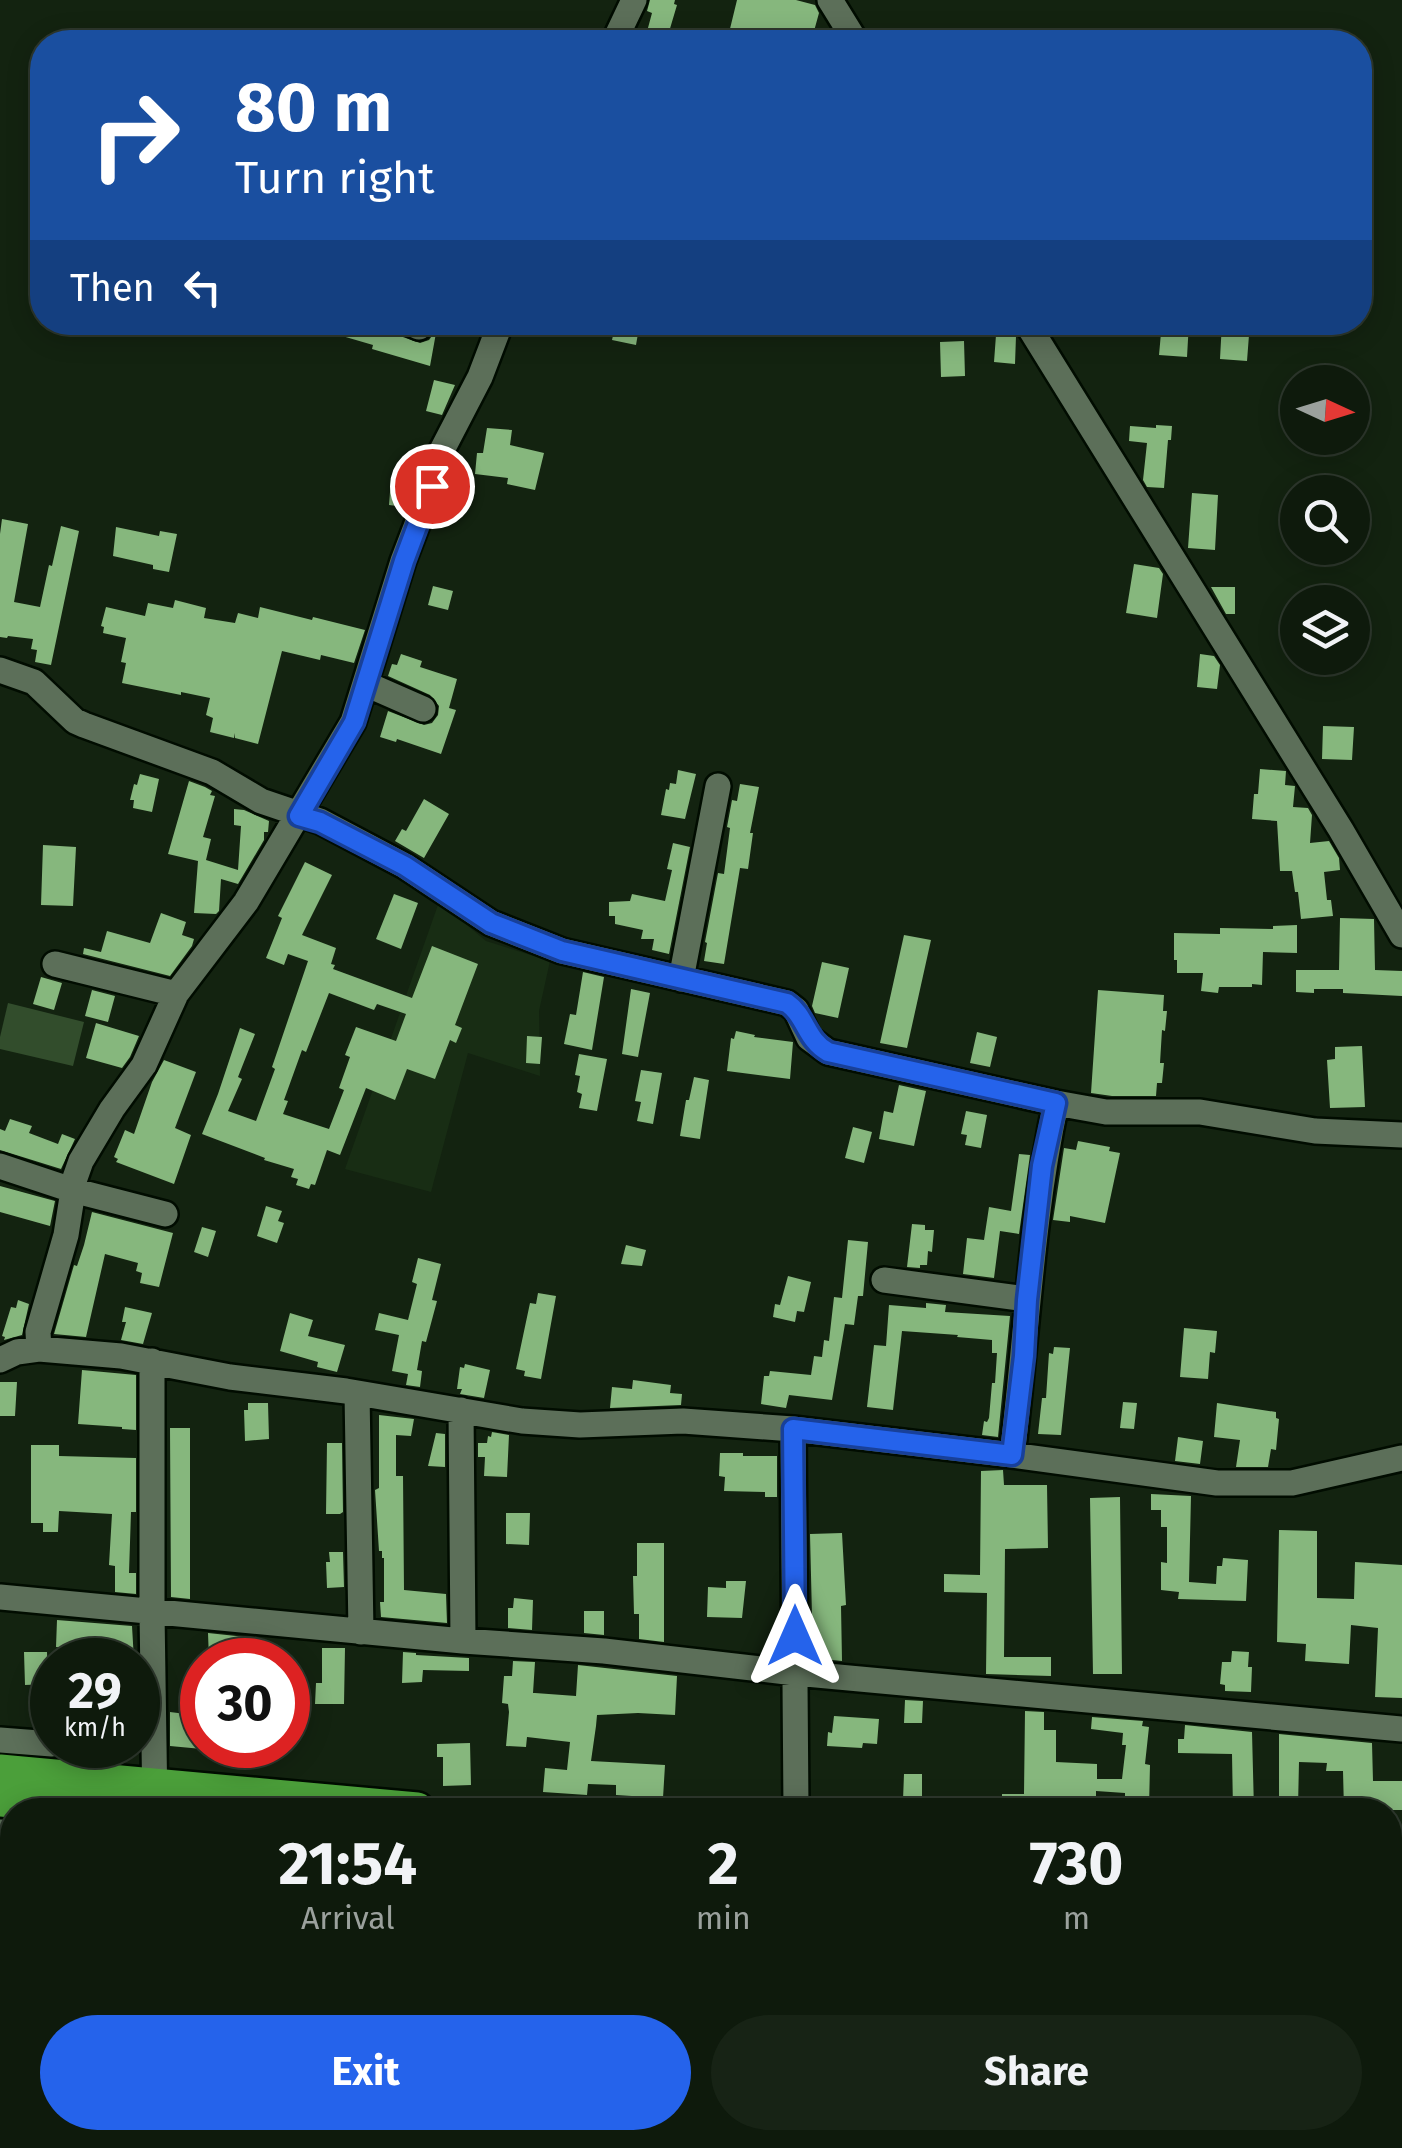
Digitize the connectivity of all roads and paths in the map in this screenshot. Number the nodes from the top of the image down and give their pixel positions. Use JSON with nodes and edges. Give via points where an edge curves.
{"nodes":[{"id":1,"x":634,"y":0,"type":"edge"},
{"id":2,"x":830,"y":0,"type":"edge"},
{"id":3,"x":620,"y":30,"type":"edge"},
{"id":4,"x":849,"y":30,"type":"edge"},
{"id":5,"x":496,"y":335,"type":"edge"},
{"id":6,"x":1034,"y":335,"type":"edge"},
{"id":7,"x":0,"y":670,"type":"edge"},
{"id":8,"x":366,"y":684,"type":"junction"},
{"id":9,"x":423,"y":710,"type":"dead end"},
{"id":10,"x":718,"y":786,"type":"dead end"},
{"id":11,"x":299,"y":816,"type":"junction"},
{"id":12,"x":1402,"y":935,"type":"edge"},
{"id":13,"x":55,"y":964,"type":"dead end"},
{"id":14,"x":681,"y":979,"type":"junction"},
{"id":15,"x":176,"y":994,"type":"junction"},
{"id":16,"x":1056,"y":1103,"type":"junction"},
{"id":17,"x":1402,"y":1134,"type":"edge"},
{"id":18,"x":0,"y":1166,"type":"edge"},
{"id":19,"x":72,"y":1190,"type":"junction"},
{"id":20,"x":164,"y":1214,"type":"dead end"},
{"id":21,"x":884,"y":1280,"type":"dead end"},
{"id":22,"x":1027,"y":1300,"type":"junction"},
{"id":23,"x":39,"y":1349,"type":"junction"},
{"id":24,"x":0,"y":1360,"type":"edge"},
{"id":25,"x":152,"y":1361,"type":"junction"},
{"id":26,"x":357,"y":1393,"type":"junction"},
{"id":27,"x":461,"y":1410,"type":"junction"},
{"id":28,"x":793,"y":1429,"type":"junction"},
{"id":29,"x":1012,"y":1455,"type":"junction"},
{"id":30,"x":1402,"y":1458,"type":"edge"},
{"id":31,"x":0,"y":1597,"type":"edge"},
{"id":32,"x":152,"y":1613,"type":"junction"},
{"id":33,"x":361,"y":1632,"type":"junction"},
{"id":34,"x":150,"y":1638,"type":"edge"},
{"id":35,"x":463,"y":1642,"type":"junction"},
{"id":36,"x":795,"y":1673,"type":"junction"},
{"id":37,"x":1402,"y":1729,"type":"edge"},
{"id":38,"x":0,"y":1740,"type":"edge"},
{"id":39,"x":30,"y":1742,"type":"edge"},
{"id":40,"x":0,"y":1772,"type":"edge"},
{"id":41,"x":154,"y":1783,"type":"edge"},
{"id":42,"x":300,"y":1798,"type":"edge"},
{"id":43,"x":796,"y":1798,"type":"edge"}],
"edges":[{"from":1,"to":3,"type":"street"},
{"from":2,"to":4,"type":"street"},
{"from":5,"to":8,"type":"street","via":[[440,454]]},
{"from":6,"to":12,"type":"street"},
{"from":7,"to":11,"type":"street","via":[[34,682],[75,721],[212,772]]},
{"from":8,"to":9,"type":"street"},
{"from":8,"to":11,"type":"street","via":[[354,722]]},
{"from":10,"to":14,"type":"street"},
{"from":11,"to":14,"type":"street","via":[[405,866],[491,923],[562,951]]},
{"from":11,"to":15,"type":"street","via":[[246,902]]},
{"from":13,"to":15,"type":"street"},
{"from":14,"to":16,"type":"street","via":[[787,1003],[828,1052]]},
{"from":15,"to":19,"type":"street","via":[[144,1065],[81,1161]]},
{"from":16,"to":17,"type":"street"},
{"from":16,"to":22,"type":"street"},
{"from":18,"to":19,"type":"street"},
{"from":19,"to":20,"type":"street"},
{"from":19,"to":23,"type":"street"},
{"from":21,"to":22,"type":"street"},
{"from":22,"to":29,"type":"street"},
{"from":23,"to":24,"type":"street"},
{"from":23,"to":25,"type":"street"},
{"from":25,"to":26,"type":"street"},
{"from":25,"to":32,"type":"street"},
{"from":26,"to":27,"type":"street"},
{"from":26,"to":33,"type":"street"},
{"from":27,"to":28,"type":"street","via":[[522,1422],[683,1421]]},
{"from":27,"to":35,"type":"street"},
{"from":28,"to":29,"type":"street"},
{"from":28,"to":36,"type":"street"},
{"from":29,"to":30,"type":"street","via":[[1217,1483],[1272,1484]]},
{"from":31,"to":32,"type":"street"},
{"from":32,"to":33,"type":"street"},
{"from":32,"to":34,"type":"street"},
{"from":33,"to":35,"type":"street"},
{"from":35,"to":36,"type":"street","via":[[604,1650]]},
{"from":36,"to":37,"type":"street"},
{"from":36,"to":43,"type":"street"},
{"from":38,"to":39,"type":"street"},
{"from":40,"to":41,"type":"highway"},
{"from":41,"to":42,"type":"highway"}]}
